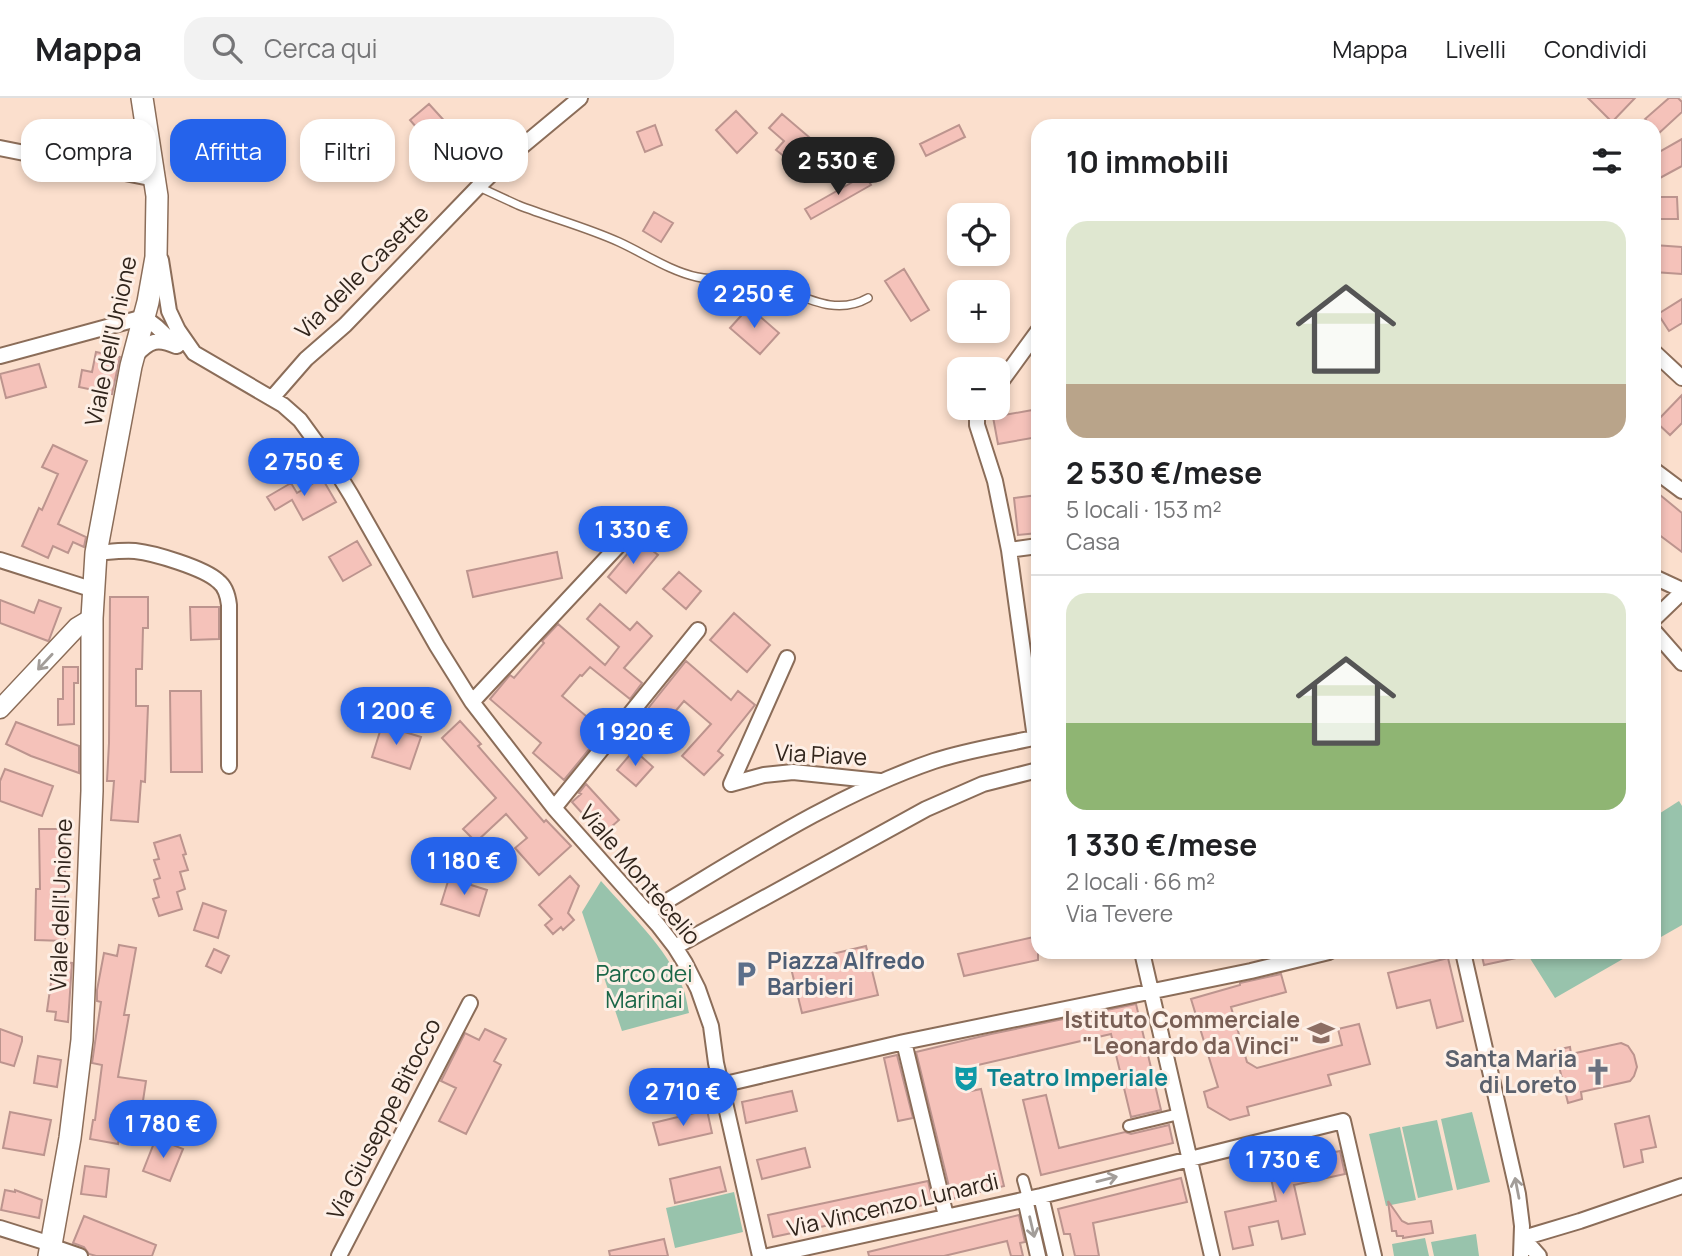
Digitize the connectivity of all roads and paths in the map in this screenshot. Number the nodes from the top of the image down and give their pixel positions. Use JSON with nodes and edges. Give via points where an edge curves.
{"nodes":[{"id":1,"x":142,"y":98,"type":"edge"},
{"id":2,"x":580,"y":98,"type":"edge"},
{"id":3,"x":145,"y":119,"type":"edge"},
{"id":4,"x":0,"y":148,"type":"edge"},
{"id":5,"x":21,"y":152,"type":"edge"},
{"id":6,"x":155,"y":182,"type":"edge"},
{"id":7,"x":478,"y":187,"type":"junction"},
{"id":8,"x":157,"y":245,"type":"junction"},
{"id":9,"x":868,"y":298,"type":"dead end"},
{"id":10,"x":146,"y":310,"type":"junction"},
{"id":11,"x":1031,"y":341,"type":"edge"},
{"id":12,"x":181,"y":343,"type":"junction"},
{"id":13,"x":0,"y":356,"type":"edge"},
{"id":14,"x":1661,"y":358,"type":"edge"},
{"id":15,"x":132,"y":359,"type":"junction"},
{"id":16,"x":1010,"y":370,"type":"edge"},
{"id":17,"x":1682,"y":378,"type":"edge"},
{"id":18,"x":272,"y":398,"type":"junction"},
{"id":19,"x":977,"y":420,"type":"edge"},
{"id":20,"x":1661,"y":475,"type":"edge"},
{"id":21,"x":1682,"y":491,"type":"edge"},
{"id":22,"x":631,"y":532,"type":"dead end"},
{"id":23,"x":1031,"y":547,"type":"edge"},
{"id":24,"x":1009,"y":550,"type":"junction"},
{"id":25,"x":96,"y":553,"type":"junction"},
{"id":26,"x":0,"y":560,"type":"edge"},
{"id":27,"x":1661,"y":580,"type":"edge"},
{"id":28,"x":94,"y":590,"type":"junction"},
{"id":29,"x":1682,"y":591,"type":"edge"},
{"id":30,"x":1661,"y":612,"type":"edge"},
{"id":31,"x":92,"y":618,"type":"junction"},
{"id":32,"x":698,"y":630,"type":"dead end"},
{"id":33,"x":1661,"y":639,"type":"edge"},
{"id":34,"x":787,"y":657,"type":"dead end"},
{"id":35,"x":1682,"y":663,"type":"edge"},
{"id":36,"x":472,"y":702,"type":"junction"},
{"id":37,"x":1031,"y":703,"type":"edge"},
{"id":38,"x":0,"y":709,"type":"edge"},
{"id":39,"x":1031,"y":739,"type":"edge"},
{"id":40,"x":229,"y":766,"type":"dead end"},
{"id":41,"x":1031,"y":772,"type":"edge"},
{"id":42,"x":881,"y":781,"type":"junction"},
{"id":43,"x":554,"y":808,"type":"junction"},
{"id":44,"x":647,"y":913,"type":"junction"},
{"id":45,"x":676,"y":947,"type":"junction"},
{"id":46,"x":1144,"y":959,"type":"edge"},
{"id":47,"x":1300,"y":959,"type":"edge"},
{"id":48,"x":1465,"y":959,"type":"edge"},
{"id":49,"x":1151,"y":991,"type":"junction"},
{"id":50,"x":470,"y":1003,"type":"dead end"},
{"id":51,"x":904,"y":1042,"type":"junction"},
{"id":52,"x":721,"y":1085,"type":"junction"},
{"id":53,"x":1179,"y":1114,"type":"junction"},
{"id":54,"x":1129,"y":1126,"type":"dead end"},
{"id":55,"x":1189,"y":1158,"type":"junction"},
{"id":56,"x":1023,"y":1180,"type":"dead end"},
{"id":57,"x":1682,"y":1186,"type":"edge"},
{"id":58,"x":1031,"y":1198,"type":"junction"},
{"id":59,"x":946,"y":1216,"type":"junction"},
{"id":60,"x":0,"y":1228,"type":"edge"},
{"id":61,"x":1523,"y":1238,"type":"junction"},
{"id":62,"x":51,"y":1249,"type":"edge"},
{"id":63,"x":80,"y":1256,"type":"edge"},
{"id":64,"x":339,"y":1256,"type":"edge"},
{"id":65,"x":760,"y":1256,"type":"edge"},
{"id":66,"x":768,"y":1256,"type":"edge"},
{"id":67,"x":1038,"y":1256,"type":"edge"},
{"id":68,"x":1055,"y":1256,"type":"edge"},
{"id":69,"x":1212,"y":1256,"type":"edge"},
{"id":70,"x":1374,"y":1256,"type":"edge"},
{"id":71,"x":1521,"y":1256,"type":"edge"},
{"id":72,"x":1539,"y":1256,"type":"edge"}],
"edges":[{"from":1,"to":3,"type":"main road","name":"Viale dell'Unione"},
{"from":2,"to":7,"type":"street","name":"Via delle Casette"},
{"from":4,"to":5,"type":"street"},
{"from":6,"to":8,"type":"main road","name":"Viale dell'Unione"},
{"from":7,"to":9,"type":"lane","via":[[695,276],[763,282],[833,305],[852,305]]},
{"from":7,"to":18,"type":"street","name":"Via delle Casette"},
{"from":8,"to":10,"type":"main road","name":"Viale dell'Unione"},
{"from":8,"to":12,"type":"street","name":"Viale Montecelio","via":[[167,304]]},
{"from":10,"to":12,"type":"street","via":[[163,314]]},
{"from":10,"to":13,"type":"street"},
{"from":10,"to":15,"type":"main road","name":"Viale dell'Unione"},
{"from":11,"to":16,"type":"street"},
{"from":12,"to":15,"type":"street","via":[[152,342]]},
{"from":12,"to":18,"type":"street","name":"Viale Montecelio"},
{"from":14,"to":17,"type":"street"},
{"from":15,"to":25,"type":"main road","name":"Viale dell'Unione"},
{"from":18,"to":36,"type":"street","name":"Viale Montecelio","via":[[300,420],[332,464]]},
{"from":19,"to":24,"type":"street"},
{"from":20,"to":21,"type":"street"},
{"from":22,"to":36,"type":"street"},
{"from":23,"to":24,"type":"street"},
{"from":24,"to":37,"type":"street"},
{"from":25,"to":28,"type":"main road","name":"Viale dell'Unione"},
{"from":25,"to":40,"type":"street","via":[[152,554],[203,572],[225,589],[229,605]]},
{"from":26,"to":28,"type":"street"},
{"from":27,"to":29,"type":"street"},
{"from":28,"to":31,"type":"main road","name":"Viale dell'Unione"},
{"from":29,"to":30,"type":"street"},
{"from":31,"to":38,"type":"street","one_way":true,"via":[[77,627]]},
{"from":31,"to":62,"type":"main road","name":"Viale dell'Unione","via":[[92,791],[82,1040]]},
{"from":32,"to":43,"type":"street"},
{"from":33,"to":35,"type":"street"},
{"from":34,"to":42,"type":"street","name":"Via Piave","via":[[731,784],[793,772]]},
{"from":36,"to":43,"type":"street","name":"Viale Montecelio"},
{"from":39,"to":42,"type":"street","via":[[952,755]]},
{"from":41,"to":45,"type":"street","via":[[975,787],[926,809]]},
{"from":42,"to":44,"type":"street","via":[[762,844]]},
{"from":43,"to":44,"type":"street","name":"Viale Montecelio"},
{"from":44,"to":45,"type":"street","name":"Viale Montecelio"},
{"from":45,"to":52,"type":"street","name":"Viale Montecelio","via":[[707,1012]]},
{"from":46,"to":49,"type":"street"},
{"from":47,"to":49,"type":"street"},
{"from":61,"to":48,"type":"street","one_way":true,"via":[[1516,1182]]},
{"from":49,"to":51,"type":"street"},
{"from":49,"to":53,"type":"street"},
{"from":50,"to":64,"type":"street","name":"Via Giuseppe Bitocco"},
{"from":51,"to":52,"type":"street"},
{"from":51,"to":59,"type":"street"},
{"from":52,"to":65,"type":"street","name":"Viale Montecelio"},
{"from":53,"to":54,"type":"street"},
{"from":53,"to":55,"type":"street"},
{"from":58,"to":55,"type":"street","name":"Via Vincenzo Lunardi","one_way":true},
{"from":55,"to":69,"type":"street"},
{"from":55,"to":70,"type":"street","name":"Via Vincenzo Lunardi","via":[[1343,1121]]},
{"from":56,"to":58,"type":"street"},
{"from":57,"to":61,"type":"street"},
{"from":58,"to":59,"type":"street","name":"Via Vincenzo Lunardi"},
{"from":58,"to":67,"type":"street","one_way":true},
{"from":58,"to":68,"type":"street"},
{"from":59,"to":66,"type":"street","name":"Via Vincenzo Lunardi"},
{"from":60,"to":62,"type":"street"},
{"from":61,"to":71,"type":"street"},
{"from":61,"to":72,"type":"street"},
{"from":62,"to":63,"type":"street"}]}
